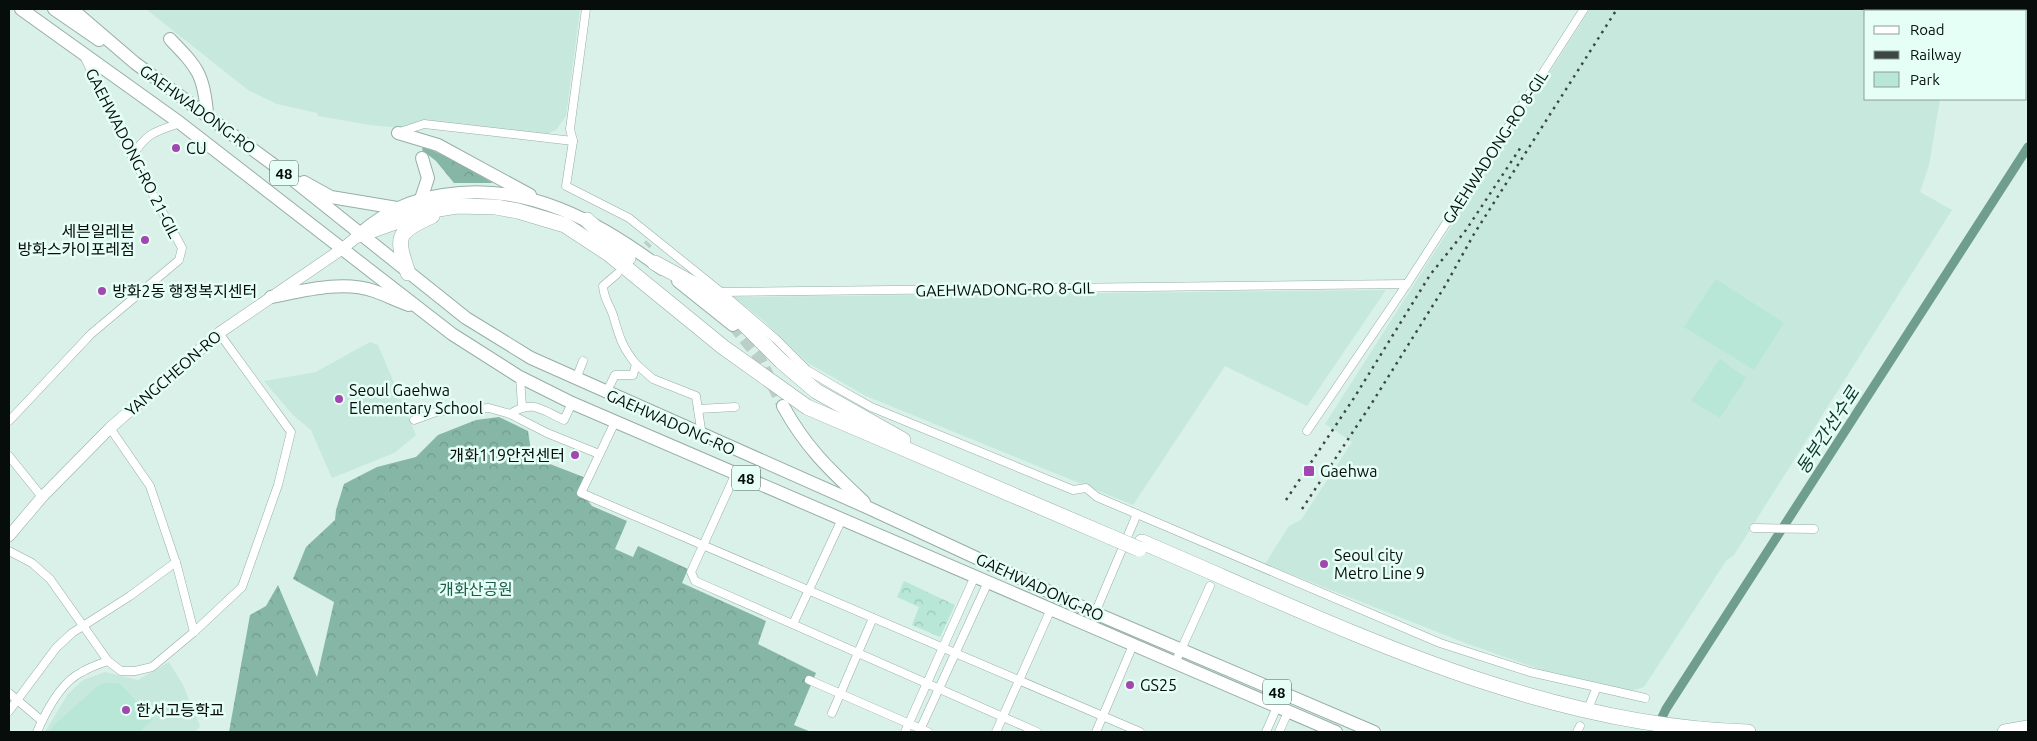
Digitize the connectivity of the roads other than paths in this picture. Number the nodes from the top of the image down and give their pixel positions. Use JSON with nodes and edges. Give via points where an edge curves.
{"nodes":[{"id":1,"x":21,"y":9,"type":"edge"},
{"id":2,"x":36,"y":9,"type":"edge"},
{"id":3,"x":54,"y":9,"type":"edge"},
{"id":4,"x":72,"y":9,"type":"edge"},
{"id":5,"x":586,"y":9,"type":"edge"},
{"id":6,"x":1584,"y":9,"type":"edge"},
{"id":7,"x":170,"y":39,"type":"dead end"},
{"id":8,"x":82,"y":51,"type":"junction"},
{"id":9,"x":134,"y":63,"type":"junction"},
{"id":10,"x":207,"y":114,"type":"junction"},
{"id":11,"x":180,"y":124,"type":"junction"},
{"id":12,"x":398,"y":133,"type":"joint"},
{"id":13,"x":573,"y":140,"type":"junction"},
{"id":14,"x":132,"y":156,"type":"junction"},
{"id":15,"x":422,"y":158,"type":"dead end"},
{"id":16,"x":282,"y":171,"type":"junction"},
{"id":17,"x":421,"y":199,"type":"junction"},
{"id":18,"x":538,"y":200,"type":"junction"},
{"id":19,"x":457,"y":206,"type":"junction"},
{"id":20,"x":396,"y":208,"type":"junction"},
{"id":21,"x":587,"y":220,"type":"junction"},
{"id":22,"x":359,"y":235,"type":"junction"},
{"id":23,"x":342,"y":249,"type":"junction"},
{"id":24,"x":654,"y":263,"type":"junction"},
{"id":25,"x":408,"y":273,"type":"junction"},
{"id":26,"x":617,"y":274,"type":"dead end"},
{"id":27,"x":1407,"y":284,"type":"junction"},
{"id":28,"x":721,"y":292,"type":"junction"},
{"id":29,"x":271,"y":297,"type":"junction"},
{"id":30,"x":418,"y":308,"type":"junction"},
{"id":31,"x":733,"y":325,"type":"tunnel mouth"},
{"id":32,"x":219,"y":333,"type":"junction"},
{"id":33,"x":583,"y":361,"type":"dead end"},
{"id":34,"x":636,"y":364,"type":"junction"},
{"id":35,"x":520,"y":377,"type":"junction"},
{"id":36,"x":576,"y":379,"type":"junction"},
{"id":37,"x":606,"y":393,"type":"junction"},
{"id":38,"x":572,"y":403,"type":"junction"},
{"id":39,"x":522,"y":406,"type":"junction"},
{"id":40,"x":783,"y":406,"type":"tunnel mouth"},
{"id":41,"x":735,"y":407,"type":"dead end"},
{"id":42,"x":698,"y":409,"type":"junction"},
{"id":43,"x":510,"y":414,"type":"junction"},
{"id":44,"x":414,"y":420,"type":"dead end"},
{"id":45,"x":564,"y":420,"type":"junction"},
{"id":46,"x":9,"y":421,"type":"edge"},
{"id":47,"x":614,"y":422,"type":"junction"},
{"id":48,"x":110,"y":428,"type":"junction"},
{"id":49,"x":1307,"y":431,"type":"dead end"},
{"id":50,"x":556,"y":436,"type":"junction"},
{"id":51,"x":702,"y":436,"type":"junction"},
{"id":52,"x":920,"y":449,"type":"junction"},
{"id":53,"x":599,"y":454,"type":"junction"},
{"id":54,"x":9,"y":456,"type":"edge"},
{"id":55,"x":736,"y":473,"type":"junction"},
{"id":56,"x":42,"y":497,"type":"junction"},
{"id":57,"x":871,"y":509,"type":"junction"},
{"id":58,"x":1137,"y":514,"type":"junction"},
{"id":59,"x":842,"y":519,"type":"junction"},
{"id":60,"x":1754,"y":528,"type":"dead end"},
{"id":61,"x":1810,"y":529,"type":"dead end"},
{"id":62,"x":1113,"y":534,"type":"junction"},
{"id":63,"x":9,"y":536,"type":"edge"},
{"id":64,"x":704,"y":546,"type":"junction"},
{"id":65,"x":9,"y":552,"type":"edge"},
{"id":66,"x":176,"y":562,"type":"junction"},
{"id":67,"x":976,"y":576,"type":"junction"},
{"id":68,"x":988,"y":582,"type":"junction"},
{"id":69,"x":1210,"y":586,"type":"dead end"},
{"id":70,"x":809,"y":590,"type":"junction"},
{"id":71,"x":1051,"y":609,"type":"junction"},
{"id":72,"x":1095,"y":613,"type":"junction"},
{"id":73,"x":873,"y":618,"type":"junction"},
{"id":74,"x":83,"y":624,"type":"junction"},
{"id":75,"x":793,"y":624,"type":"junction"},
{"id":76,"x":194,"y":632,"type":"junction"},
{"id":77,"x":1133,"y":644,"type":"junction"},
{"id":78,"x":943,"y":648,"type":"junction"},
{"id":79,"x":1181,"y":651,"type":"junction"},
{"id":80,"x":858,"y":653,"type":"junction"},
{"id":81,"x":956,"y":653,"type":"junction"},
{"id":82,"x":108,"y":661,"type":"junction"},
{"id":83,"x":1175,"y":662,"type":"junction"},
{"id":84,"x":1244,"y":678,"type":"junction"},
{"id":85,"x":809,"y":680,"type":"dead end"},
{"id":86,"x":1019,"y":680,"type":"junction"},
{"id":87,"x":1219,"y":683,"type":"junction"},
{"id":88,"x":927,"y":684,"type":"junction"},
{"id":89,"x":1596,"y":688,"type":"junction"},
{"id":90,"x":939,"y":689,"type":"junction"},
{"id":91,"x":9,"y":694,"type":"edge"},
{"id":92,"x":840,"y":694,"type":"junction"},
{"id":93,"x":1645,"y":698,"type":"dead end"},
{"id":94,"x":17,"y":700,"type":"junction"},
{"id":95,"x":1590,"y":704,"type":"dead end"},
{"id":96,"x":1283,"y":710,"type":"junction"},
{"id":97,"x":9,"y":711,"type":"edge"},
{"id":98,"x":832,"y":713,"type":"dead end"},
{"id":99,"x":1003,"y":717,"type":"junction"},
{"id":100,"x":1103,"y":717,"type":"junction"},
{"id":101,"x":42,"y":720,"type":"junction"},
{"id":102,"x":1613,"y":721,"type":"junction"},
{"id":103,"x":909,"y":724,"type":"junction"},
{"id":104,"x":2028,"y":728,"type":"edge"},
{"id":105,"x":923,"y":731,"type":"edge"},
{"id":106,"x":1707,"y":731,"type":"edge"},
{"id":107,"x":38,"y":732,"type":"edge"},
{"id":108,"x":905,"y":732,"type":"edge"},
{"id":109,"x":996,"y":732,"type":"edge"},
{"id":110,"x":1037,"y":732,"type":"edge"},
{"id":111,"x":1096,"y":732,"type":"edge"},
{"id":112,"x":1140,"y":732,"type":"edge"},
{"id":113,"x":1266,"y":732,"type":"edge"},
{"id":114,"x":1279,"y":732,"type":"edge"},
{"id":115,"x":1336,"y":732,"type":"edge"},
{"id":116,"x":1374,"y":732,"type":"edge"},
{"id":117,"x":1669,"y":732,"type":"edge"},
{"id":118,"x":1748,"y":732,"type":"edge"},
{"id":119,"x":2005,"y":732,"type":"edge"}],
"edges":[{"from":1,"to":8,"type":"main road","name":"GAEHWADONG-RO"},
{"from":2,"to":8,"type":"main road","name":"GAEHWADONG-RO","via":[[62,28]]},
{"from":3,"to":9,"type":"main road","name":"GAEHWADONG-RO"},
{"from":4,"to":9,"type":"main road","name":"GAEHWADONG-RO","number":"48"},
{"from":5,"to":13,"type":"street","via":[[570,129]]},
{"from":6,"to":27,"type":"street","name":"GAEHWADONG-RO 8-GIL"},
{"from":7,"to":10,"type":"main road","via":[[199,73]]},
{"from":8,"to":11,"type":"main road","name":"GAEHWADONG-RO"},
{"from":8,"to":14,"type":"street","name":"GAEHWADONG-RO 21-GIL"},
{"from":9,"to":10,"type":"main road","name":"GAEHWADONG-RO","number":"48"},
{"from":10,"to":16,"type":"main road","name":"GAEHWADONG-RO","number":"48"},
{"from":11,"to":14,"type":"street","name":"GAEHWADONG-RO","via":[[143,138]]},
{"from":11,"to":23,"type":"main road","name":"GAEHWADONG-RO"},
{"from":12,"to":13,"type":"street","via":[[424,124]]},
{"from":12,"to":18,"type":"main road","via":[[438,145]]},
{"from":13,"to":28,"type":"street","via":[[566,186],[629,218],[652,240]]},
{"from":14,"to":46,"type":"street","name":"GAEHWADONG-RO 21-GIL","via":[[182,248],[179,260],[91,334]]},
{"from":15,"to":17,"type":"main road","via":[[428,178]]},
{"from":16,"to":20,"type":"main road","via":[[331,196]]},
{"from":16,"to":22,"type":"main road","name":"GAEHWADONG-RO","number":"48"},
{"from":17,"to":18,"type":"main road","via":[[484,191]]},
{"from":17,"to":20,"type":"main road"},
{"from":18,"to":21,"type":"main road"},
{"from":19,"to":22,"type":"highway","via":[[426,211]]},
{"from":19,"to":25,"type":"highway","via":[[404,232],[399,248]]},
{"from":19,"to":62,"type":"highway","via":[[496,207],[565,225],[609,254],[723,347],[807,407]]},
{"from":20,"to":22,"type":"main road"},
{"from":21,"to":24,"type":"main road"},
{"from":21,"to":52,"type":"highway","via":[[732,347],[774,378],[813,401]]},
{"from":22,"to":23,"type":"main road","name":"YANGCHEON-RO"},
{"from":22,"to":25,"type":"main road","name":"GAEHWADONG-RO","number":"48"},
{"from":23,"to":29,"type":"main road","name":"YANGCHEON-RO"},
{"from":23,"to":30,"type":"main road","name":"GAEHWADONG-RO","number":"48"},
{"from":24,"to":31,"type":"main road"},
{"from":24,"to":52,"type":"highway","via":[[701,288],[728,308],[780,361],[816,391]]},
{"from":25,"to":36,"type":"main road","name":"GAEHWADONG-RO","number":"48","via":[[466,318],[531,358]]},
{"from":26,"to":34,"type":"street","via":[[603,286],[604,299],[612,312],[624,350]]},
{"from":27,"to":28,"type":"street","name":"GAEHWADONG-RO 8-GIL"},
{"from":27,"to":49,"type":"street","name":"GAEHWADONG-RO 8-GIL"},
{"from":28,"to":58,"type":"street","via":[[807,370],[871,407],[1073,490],[1086,488],[1097,497]]},
{"from":29,"to":30,"type":"main road","via":[[315,289],[352,287],[373,290]]},
{"from":29,"to":32,"type":"main road","name":"YANGCHEON-RO"},
{"from":30,"to":35,"type":"main road","name":"GAEHWADONG-RO","number":"48"},
{"from":32,"to":48,"type":"main road","name":"YANGCHEON-RO"},
{"from":32,"to":76,"type":"street","via":[[291,432],[278,485],[242,587]]},
{"from":33,"to":36,"type":"street"},
{"from":34,"to":37,"type":"street","via":[[633,375],[615,375]]},
{"from":34,"to":42,"type":"street","via":[[653,379],[696,396]]},
{"from":35,"to":38,"type":"main road","name":"GAEHWADONG-RO","number":"48"},
{"from":35,"to":39,"type":"street"},
{"from":36,"to":37,"type":"main road","name":"GAEHWADONG-RO","number":"48"},
{"from":37,"to":51,"type":"main road","name":"GAEHWADONG-RO","number":"48"},
{"from":38,"to":45,"type":"street"},
{"from":38,"to":47,"type":"main road","name":"GAEHWADONG-RO","number":"48"},
{"from":39,"to":43,"type":"street"},
{"from":39,"to":45,"type":"street","via":[[530,405]]},
{"from":40,"to":57,"type":"main road","via":[[819,460]]},
{"from":41,"to":42,"type":"street"},
{"from":42,"to":51,"type":"street"},
{"from":43,"to":44,"type":"street","via":[[489,408],[471,408],[436,412]]},
{"from":43,"to":50,"type":"street"},
{"from":45,"to":50,"type":"street"},
{"from":47,"to":53,"type":"street"},
{"from":47,"to":55,"type":"main road","name":"GAEHWADONG-RO","number":"48"},
{"from":48,"to":56,"type":"main road","name":"YANGCHEON-RO"},
{"from":48,"to":66,"type":"street","via":[[150,486]]},
{"from":50,"to":53,"type":"street"},
{"from":51,"to":57,"type":"main road","name":"GAEHWADONG-RO","number":"48"},
{"from":52,"to":62,"type":"highway"},
{"from":53,"to":64,"type":"street","via":[[581,493]]},
{"from":54,"to":56,"type":"street"},
{"from":55,"to":59,"type":"main road","name":"GAEHWADONG-RO","number":"48"},
{"from":55,"to":64,"type":"street"},
{"from":56,"to":63,"type":"main road","name":"YANGCHEON-RO"},
{"from":57,"to":72,"type":"main road","name":"GAEHWADONG-RO","number":"48"},
{"from":58,"to":72,"type":"street"},
{"from":58,"to":89,"type":"street","via":[[1440,643],[1530,672]]},
{"from":59,"to":67,"type":"main road","name":"GAEHWADONG-RO","number":"48"},
{"from":59,"to":70,"type":"street"},
{"from":60,"to":61,"type":"street"},
{"from":62,"to":102,"type":"highway","bridge":true,"via":[[1435,675],[1499,696]]},
{"from":64,"to":70,"type":"street"},
{"from":64,"to":75,"type":"street","via":[[691,572],[695,581]]},
{"from":65,"to":74,"type":"street","via":[[32,564],[50,579]]},
{"from":66,"to":74,"type":"street","via":[[130,596]]},
{"from":66,"to":76,"type":"street"},
{"from":67,"to":68,"type":"main road","name":"GAEHWADONG-RO","number":"48"},
{"from":67,"to":78,"type":"street"},
{"from":68,"to":71,"type":"main road","name":"GAEHWADONG-RO","number":"48"},
{"from":68,"to":81,"type":"street"},
{"from":69,"to":79,"type":"street"},
{"from":70,"to":73,"type":"street"},
{"from":70,"to":75,"type":"street"},
{"from":71,"to":77,"type":"main road","name":"GAEHWADONG-RO","number":"48"},
{"from":71,"to":86,"type":"street"},
{"from":72,"to":79,"type":"main road","name":"GAEHWADONG-RO","number":"48"},
{"from":73,"to":78,"type":"street"},
{"from":73,"to":80,"type":"street"},
{"from":74,"to":82,"type":"street"},
{"from":74,"to":94,"type":"street","via":[[56,648]]},
{"from":75,"to":80,"type":"street"},
{"from":76,"to":82,"type":"street","via":[[152,667],[121,671]]},
{"from":77,"to":83,"type":"main road","name":"GAEHWADONG-RO","number":"48"},
{"from":77,"to":100,"type":"street"},
{"from":78,"to":81,"type":"street"},
{"from":78,"to":88,"type":"street"},
{"from":79,"to":83,"type":"street"},
{"from":79,"to":84,"type":"main road","name":"GAEHWADONG-RO","number":"48"},
{"from":80,"to":88,"type":"street"},
{"from":80,"to":92,"type":"street"},
{"from":81,"to":86,"type":"street"},
{"from":81,"to":90,"type":"street"},
{"from":82,"to":101,"type":"street","via":[[80,672],[67,683]]},
{"from":83,"to":87,"type":"main road","name":"GAEHWADONG-RO","number":"48"},
{"from":84,"to":87,"type":"main road","via":[[1236,682],[1220,678]]},
{"from":84,"to":116,"type":"main road","name":"GAEHWADONG-RO","number":"48"},
{"from":85,"to":92,"type":"street"},
{"from":86,"to":99,"type":"street"},
{"from":86,"to":100,"type":"street"},
{"from":87,"to":96,"type":"main road","name":"GAEHWADONG-RO","number":"48"},
{"from":88,"to":90,"type":"street"},
{"from":88,"to":103,"type":"street"},
{"from":89,"to":93,"type":"street"},
{"from":89,"to":95,"type":"street"},
{"from":90,"to":99,"type":"street"},
{"from":90,"to":105,"type":"street"},
{"from":91,"to":94,"type":"street"},
{"from":92,"to":98,"type":"street"},
{"from":92,"to":103,"type":"street"},
{"from":94,"to":97,"type":"street"},
{"from":94,"to":101,"type":"street"},
{"from":96,"to":113,"type":"street"},
{"from":96,"to":114,"type":"street"},
{"from":96,"to":115,"type":"main road","name":"GAEHWADONG-RO","number":"48"},
{"from":99,"to":109,"type":"street"},
{"from":99,"to":110,"type":"street"},
{"from":100,"to":111,"type":"street"},
{"from":100,"to":112,"type":"street"},
{"from":101,"to":107,"type":"street"},
{"from":102,"to":106,"type":"highway"},
{"from":102,"to":117,"type":"highway"},
{"from":103,"to":105,"type":"street"},
{"from":103,"to":108,"type":"street"},
{"from":104,"to":119,"type":"highway"},
{"from":106,"to":118,"type":"highway"}]}
